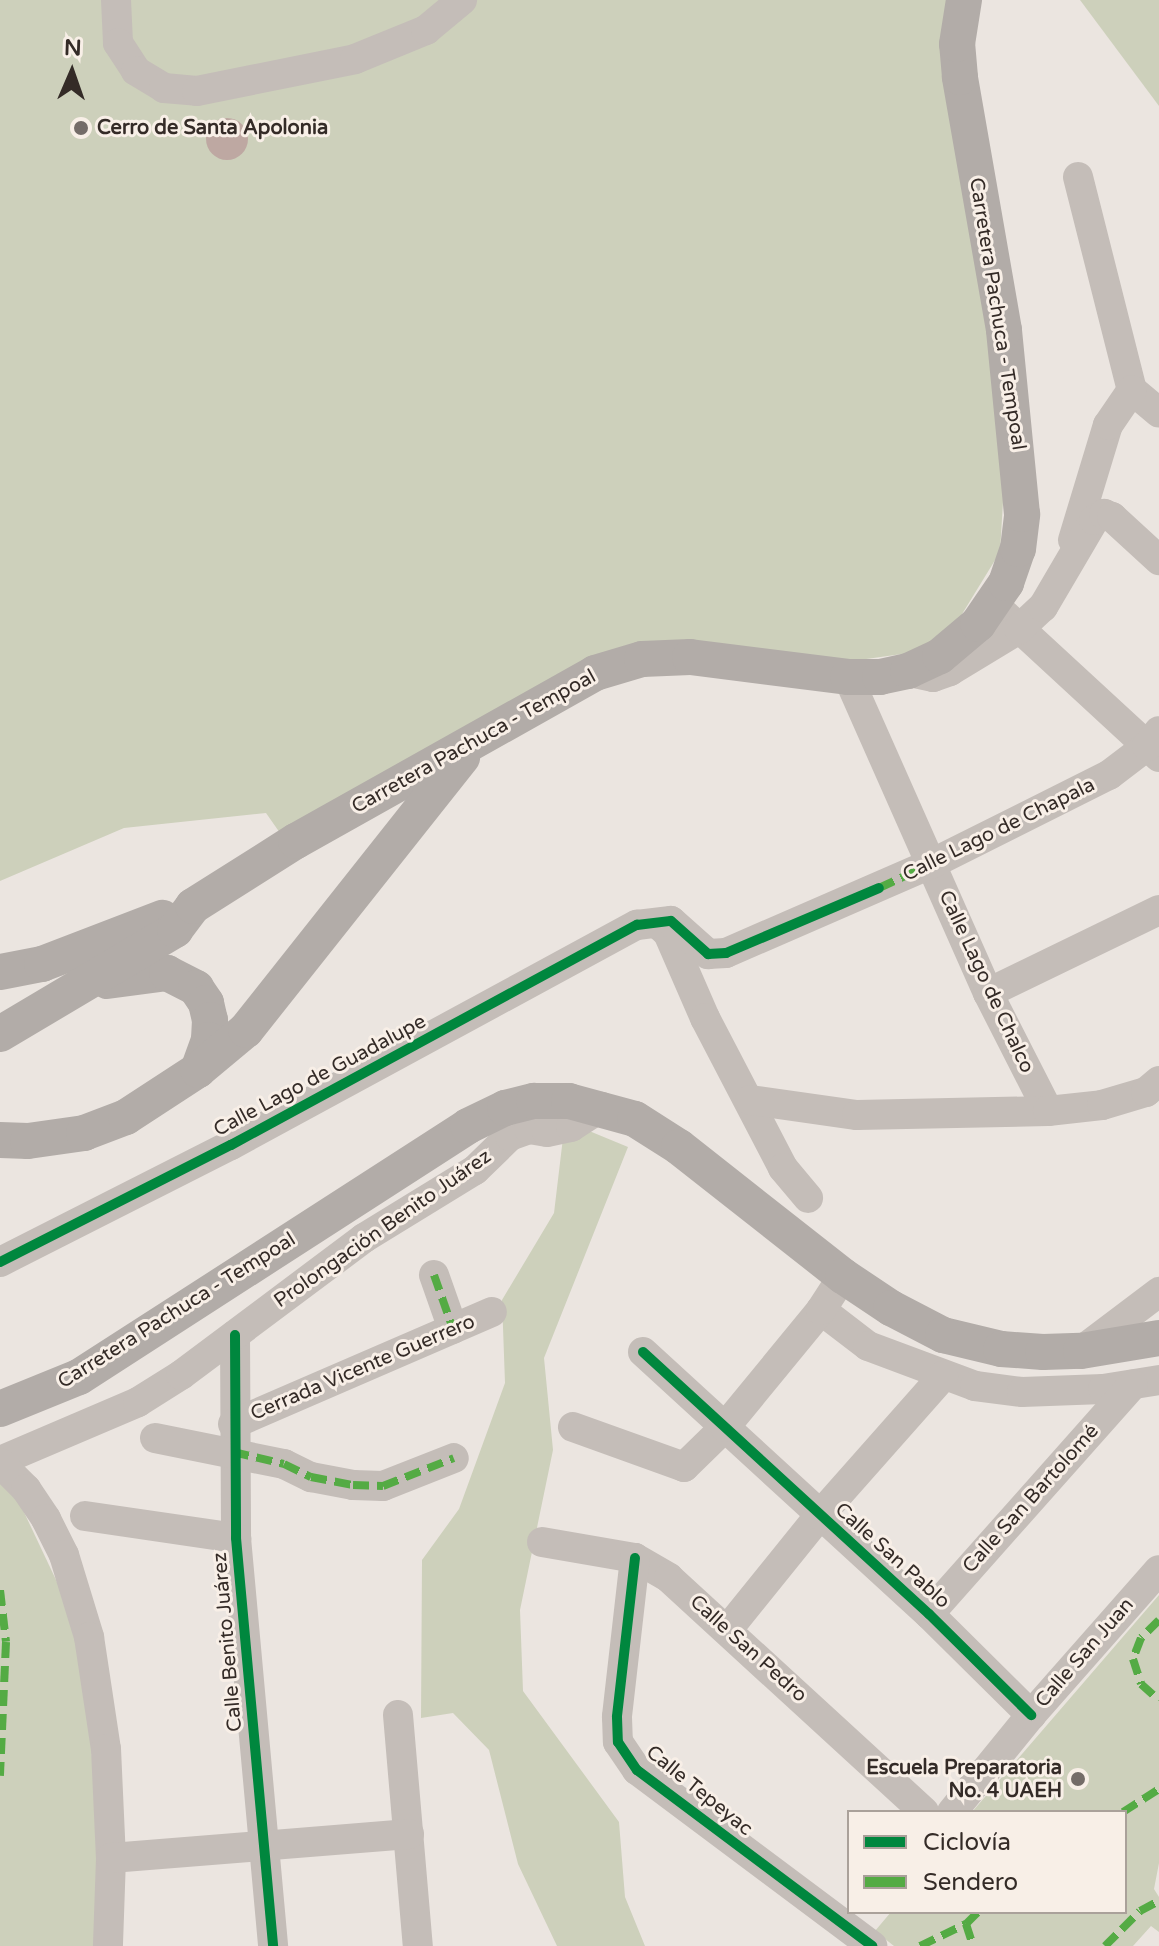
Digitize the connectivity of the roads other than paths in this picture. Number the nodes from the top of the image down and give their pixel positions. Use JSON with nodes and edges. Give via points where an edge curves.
{"nodes":[{"id":1,"x":116,"y":0,"type":"edge"},
{"id":2,"x":462,"y":0,"type":"edge"},
{"id":3,"x":964,"y":0,"type":"edge"},
{"id":4,"x":1078,"y":177,"type":"dead end"},
{"id":5,"x":1132,"y":390,"type":"junction"},
{"id":6,"x":1159,"y":413,"type":"edge"},
{"id":7,"x":1159,"y":560,"type":"edge"},
{"id":8,"x":1065,"y":570,"type":"junction"},
{"id":9,"x":1006,"y":617,"type":"junction"},
{"id":10,"x":848,"y":677,"type":"junction"},
{"id":11,"x":475,"y":741,"type":"junction"},
{"id":12,"x":1155,"y":744,"type":"edge"},
{"id":13,"x":931,"y":864,"type":"junction"},
{"id":14,"x":193,"y":906,"type":"junction"},
{"id":15,"x":1159,"y":910,"type":"edge"},
{"id":16,"x":657,"y":922,"type":"junction"},
{"id":17,"x":0,"y":972,"type":"edge"},
{"id":18,"x":86,"y":985,"type":"junction"},
{"id":19,"x":988,"y":993,"type":"junction"},
{"id":20,"x":0,"y":1034,"type":"edge"},
{"id":21,"x":198,"y":1070,"type":"junction"},
{"id":22,"x":1155,"y":1092,"type":"edge"},
{"id":23,"x":750,"y":1100,"type":"junction"},
{"id":24,"x":602,"y":1107,"type":"junction"},
{"id":25,"x":1048,"y":1111,"type":"junction"},
{"id":26,"x":0,"y":1140,"type":"edge"},
{"id":27,"x":808,"y":1198,"type":"dead end"},
{"id":28,"x":0,"y":1262,"type":"edge"},
{"id":29,"x":434,"y":1275,"type":"dead end"},
{"id":30,"x":843,"y":1276,"type":"junction"},
{"id":31,"x":1156,"y":1296,"type":"edge"},
{"id":32,"x":821,"y":1310,"type":"junction"},
{"id":33,"x":492,"y":1312,"type":"dead end"},
{"id":34,"x":453,"y":1329,"type":"junction"},
{"id":35,"x":235,"y":1335,"type":"junction"},
{"id":36,"x":1159,"y":1338,"type":"edge"},
{"id":37,"x":1081,"y":1351,"type":"junction"},
{"id":38,"x":643,"y":1352,"type":"dead end"},
{"id":39,"x":943,"y":1376,"type":"junction"},
{"id":40,"x":1146,"y":1382,"type":"edge"},
{"id":41,"x":2,"y":1400,"type":"edge"},
{"id":42,"x":573,"y":1427,"type":"dead end"},
{"id":43,"x":725,"y":1427,"type":"junction"},
{"id":44,"x":155,"y":1438,"type":"dead end"},
{"id":45,"x":233,"y":1438,"type":"junction"},
{"id":46,"x":454,"y":1458,"type":"dead end"},
{"id":47,"x":0,"y":1462,"type":"edge"},
{"id":48,"x":820,"y":1515,"type":"junction"},
{"id":49,"x":85,"y":1516,"type":"dead end"},
{"id":50,"x":236,"y":1538,"type":"junction"},
{"id":51,"x":542,"y":1542,"type":"dead end"},
{"id":52,"x":635,"y":1558,"type":"junction"},
{"id":53,"x":1159,"y":1570,"type":"edge"},
{"id":54,"x":929,"y":1614,"type":"junction"},
{"id":55,"x":728,"y":1629,"type":"junction"},
{"id":56,"x":398,"y":1715,"type":"dead end"},
{"id":57,"x":1031,"y":1715,"type":"junction"},
{"id":58,"x":922,"y":1810,"type":"edge"},
{"id":59,"x":954,"y":1810,"type":"edge"},
{"id":60,"x":409,"y":1834,"type":"junction"},
{"id":61,"x":264,"y":1846,"type":"junction"},
{"id":62,"x":111,"y":1858,"type":"junction"},
{"id":63,"x":866,"y":1930,"type":"edge"},
{"id":64,"x":108,"y":1946,"type":"edge"},
{"id":65,"x":273,"y":1946,"type":"edge"},
{"id":66,"x":418,"y":1946,"type":"edge"}],
"edges":[{"from":1,"to":2,"type":"street","via":[[118,43],[136,71],[164,88],[197,91],[355,59],[426,30]]},
{"from":3,"to":9,"type":"main road","name":"Carretera Pachuca - Tempoal","via":[[957,44],[960,77],[1004,330],[1020,465],[1022,514]]},
{"from":4,"to":5,"type":"street"},
{"from":5,"to":6,"type":"street"},
{"from":5,"to":8,"type":"street","via":[[1108,425]]},
{"from":7,"to":8,"type":"street","via":[[1104,514],[1094,520]]},
{"from":8,"to":9,"type":"street","via":[[1043,607]]},
{"from":9,"to":10,"type":"main road","name":"Carretera Pachuca - Tempoal","via":[[978,624],[940,656],[908,671]]},
{"from":9,"to":12,"type":"street"},
{"from":10,"to":11,"type":"main road","name":"Carretera Pachuca - Tempoal","via":[[690,657],[642,659],[595,673]]},
{"from":10,"to":13,"type":"street","name":"Calle Lago de Chalco"},
{"from":11,"to":14,"type":"main road","name":"Carretera Pachuca - Tempoal","via":[[296,841]]},
{"from":11,"to":21,"type":"main road","via":[[246,1030]]},
{"from":12,"to":13,"type":"street","name":"Calle Lago de Chapala","via":[[1109,775]]},
{"from":13,"to":16,"type":"street","name":"Calle Lago de Chapala","via":[[726,953],[708,954],[679,925]]},
{"from":13,"to":19,"type":"street","name":"Calle Lago de Chalco"},
{"from":14,"to":17,"type":"main road","via":[[42,964]]},
{"from":14,"to":18,"type":"main road","name":"Carretera Pachuca - Tempoal","via":[[175,930]]},
{"from":15,"to":19,"type":"street"},
{"from":16,"to":23,"type":"street","via":[[668,933],[705,1018]]},
{"from":16,"to":28,"type":"street","name":"Calle Lago de Guadalupe","via":[[637,925],[231,1145]]},
{"from":18,"to":20,"type":"main road","name":"Carretera Pachuca - Tempoal"},
{"from":18,"to":21,"type":"main road","via":[[148,973],[183,978],[206,1003],[210,1020]]},
{"from":19,"to":25,"type":"street","name":"Calle Lago de Chalco"},
{"from":21,"to":26,"type":"main road","via":[[126,1117],[84,1133]]},
{"from":22,"to":25,"type":"street"},
{"from":23,"to":25,"type":"street","via":[[857,1115]]},
{"from":23,"to":27,"type":"street","via":[[783,1168]]},
{"from":24,"to":30,"type":"main road","name":"Carretera Pachuca - Tempoal","via":[[635,1119],[679,1147]]},
{"from":24,"to":35,"type":"street","name":"Prolongación Benito Juárez","via":[[571,1127],[529,1129],[510,1136],[475,1170],[364,1238]]},
{"from":24,"to":41,"type":"main road","name":"Carretera Pachuca - Tempoal","via":[[534,1101],[468,1126],[79,1377]]},
{"from":29,"to":34,"type":"street"},
{"from":30,"to":32,"type":"street"},
{"from":30,"to":37,"type":"main road","name":"Carretera Pachuca - Tempoal","via":[[943,1335],[1001,1349]]},
{"from":31,"to":37,"type":"street"},
{"from":32,"to":39,"type":"street","via":[[868,1346]]},
{"from":32,"to":43,"type":"street"},
{"from":33,"to":34,"type":"street","name":"Cerrada Vicente Guerrero"},
{"from":34,"to":45,"type":"street","name":"Cerrada Vicente Guerrero"},
{"from":35,"to":45,"type":"street","name":"Calle Benito Juárez"},
{"from":35,"to":47,"type":"street","name":"Prolongación Benito Juárez","via":[[138,1402]]},
{"from":36,"to":37,"type":"main road","name":"Carretera Pachuca - Tempoal"},
{"from":38,"to":43,"type":"street","name":"Calle San Pablo"},
{"from":39,"to":40,"type":"street","via":[[1022,1392]]},
{"from":39,"to":48,"type":"street"},
{"from":40,"to":54,"type":"street","name":"Calle San Bartolomé"},
{"from":42,"to":43,"type":"street","via":[[684,1467]]},
{"from":43,"to":48,"type":"street","name":"Calle San Pablo"},
{"from":44,"to":45,"type":"street"},
{"from":45,"to":46,"type":"street","via":[[311,1477],[353,1485],[383,1486]]},
{"from":45,"to":50,"type":"street","name":"Calle Benito Juárez"},
{"from":47,"to":62,"type":"street","via":[[46,1519],[64,1555],[89,1637],[104,1721]]},
{"from":48,"to":54,"type":"street","name":"Calle San Pablo"},
{"from":48,"to":55,"type":"street"},
{"from":49,"to":50,"type":"street"},
{"from":50,"to":61,"type":"street","name":"Calle Benito Juárez"},
{"from":51,"to":52,"type":"street","name":"Calle San Pedro"},
{"from":52,"to":55,"type":"street","name":"Calle San Pedro","via":[[669,1578]]},
{"from":52,"to":63,"type":"street","name":"Calle Tepeyac","via":[[618,1742],[637,1770]]},
{"from":53,"to":57,"type":"street","name":"Calle San Juan"},
{"from":54,"to":57,"type":"street","name":"Calle San Pablo"},
{"from":55,"to":58,"type":"street","name":"Calle San Pedro"},
{"from":56,"to":60,"type":"street"},
{"from":57,"to":59,"type":"street","name":"Calle San Juan"},
{"from":60,"to":61,"type":"street"},
{"from":60,"to":66,"type":"street"},
{"from":61,"to":62,"type":"street"},
{"from":61,"to":65,"type":"street","name":"Calle Benito Juárez"},
{"from":62,"to":64,"type":"street"}]}
